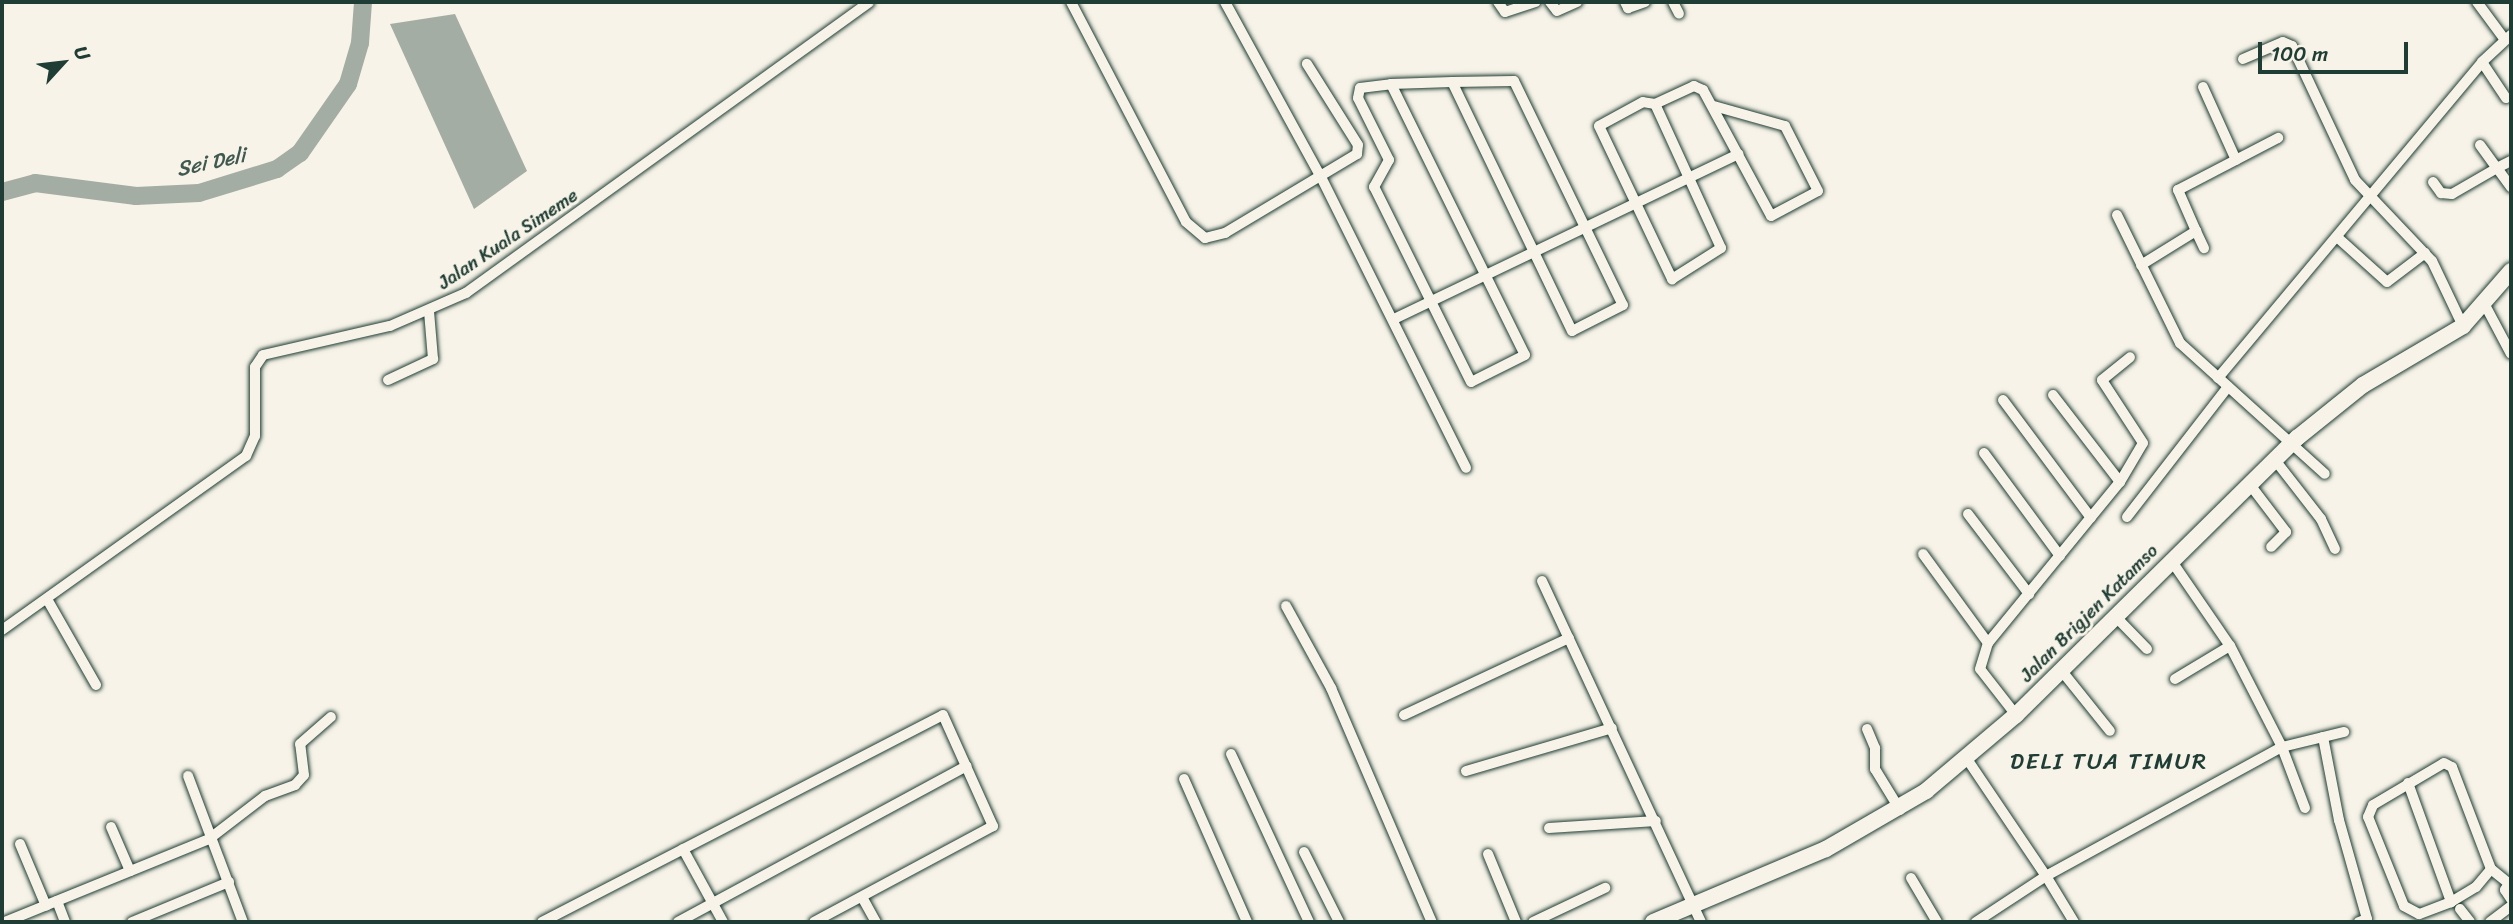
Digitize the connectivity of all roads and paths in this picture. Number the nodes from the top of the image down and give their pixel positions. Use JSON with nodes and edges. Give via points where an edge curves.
{"nodes":[{"id":1,"x":869,"y":2,"type":"edge"},
{"id":2,"x":1071,"y":2,"type":"edge"},
{"id":3,"x":1226,"y":2,"type":"edge"},
{"id":4,"x":1498,"y":2,"type":"edge"},
{"id":5,"x":1535,"y":2,"type":"edge"},
{"id":6,"x":1550,"y":2,"type":"edge"},
{"id":7,"x":1577,"y":2,"type":"edge"},
{"id":8,"x":1625,"y":2,"type":"edge"},
{"id":9,"x":1644,"y":2,"type":"edge"},
{"id":10,"x":2477,"y":2,"type":"edge"},
{"id":11,"x":2508,"y":37,"type":"edge"},
{"id":12,"x":2243,"y":59,"type":"dead end"},
{"id":13,"x":2482,"y":62,"type":"junction"},
{"id":14,"x":1307,"y":64,"type":"dead end"},
{"id":15,"x":1452,"y":82,"type":"junction"},
{"id":16,"x":1391,"y":85,"type":"junction"},
{"id":17,"x":2203,"y":87,"type":"dead end"},
{"id":18,"x":2506,"y":98,"type":"dead end"},
{"id":19,"x":1655,"y":104,"type":"junction"},
{"id":20,"x":1714,"y":106,"type":"junction"},
{"id":21,"x":2278,"y":138,"type":"dead end"},
{"id":22,"x":2480,"y":145,"type":"dead end"},
{"id":23,"x":1738,"y":155,"type":"junction"},
{"id":24,"x":2236,"y":160,"type":"junction"},
{"id":25,"x":2511,"y":161,"type":"edge"},
{"id":26,"x":2497,"y":168,"type":"junction"},
{"id":27,"x":1321,"y":177,"type":"junction"},
{"id":28,"x":1689,"y":178,"type":"junction"},
{"id":29,"x":2433,"y":183,"type":"dead end"},
{"id":30,"x":2511,"y":187,"type":"edge"},
{"id":31,"x":2371,"y":197,"type":"junction"},
{"id":32,"x":1636,"y":203,"type":"junction"},
{"id":33,"x":2117,"y":215,"type":"dead end"},
{"id":34,"x":1584,"y":226,"type":"junction"},
{"id":35,"x":2196,"y":231,"type":"junction"},
{"id":36,"x":2337,"y":237,"type":"junction"},
{"id":37,"x":2204,"y":248,"type":"dead end"},
{"id":38,"x":1533,"y":251,"type":"junction"},
{"id":39,"x":2425,"y":253,"type":"junction"},
{"id":40,"x":2141,"y":265,"type":"junction"},
{"id":41,"x":2511,"y":271,"type":"edge"},
{"id":42,"x":1484,"y":277,"type":"junction"},
{"id":43,"x":1429,"y":303,"type":"junction"},
{"id":44,"x":2485,"y":305,"type":"junction"},
{"id":45,"x":429,"y":311,"type":"junction"},
{"id":46,"x":1394,"y":319,"type":"junction"},
{"id":47,"x":2463,"y":326,"type":"junction"},
{"id":48,"x":2511,"y":354,"type":"edge"},
{"id":49,"x":2130,"y":357,"type":"dead end"},
{"id":50,"x":2218,"y":378,"type":"junction"},
{"id":51,"x":388,"y":380,"type":"dead end"},
{"id":52,"x":2228,"y":387,"type":"junction"},
{"id":53,"x":2053,"y":395,"type":"dead end"},
{"id":54,"x":2003,"y":400,"type":"dead end"},
{"id":55,"x":2291,"y":444,"type":"junction"},
{"id":56,"x":1984,"y":453,"type":"dead end"},
{"id":57,"x":2275,"y":460,"type":"junction"},
{"id":58,"x":1466,"y":468,"type":"dead end"},
{"id":59,"x":2325,"y":474,"type":"dead end"},
{"id":60,"x":2120,"y":482,"type":"junction"},
{"id":61,"x":2251,"y":486,"type":"junction"},
{"id":62,"x":1968,"y":514,"type":"dead end"},
{"id":63,"x":2127,"y":517,"type":"dead end"},
{"id":64,"x":2091,"y":518,"type":"junction"},
{"id":65,"x":2271,"y":547,"type":"dead end"},
{"id":66,"x":2335,"y":549,"type":"dead end"},
{"id":67,"x":1923,"y":554,"type":"dead end"},
{"id":68,"x":2060,"y":556,"type":"junction"},
{"id":69,"x":2171,"y":560,"type":"junction"},
{"id":70,"x":1542,"y":581,"type":"dead end"},
{"id":71,"x":2028,"y":594,"type":"junction"},
{"id":72,"x":47,"y":599,"type":"junction"},
{"id":73,"x":1286,"y":606,"type":"dead end"},
{"id":74,"x":2115,"y":616,"type":"junction"},
{"id":75,"x":2,"y":630,"type":"edge"},
{"id":76,"x":1569,"y":638,"type":"junction"},
{"id":77,"x":1988,"y":643,"type":"junction"},
{"id":78,"x":2230,"y":646,"type":"junction"},
{"id":79,"x":2147,"y":649,"type":"dead end"},
{"id":80,"x":2062,"y":670,"type":"junction"},
{"id":81,"x":2175,"y":679,"type":"dead end"},
{"id":82,"x":96,"y":685,"type":"dead end"},
{"id":83,"x":1404,"y":715,"type":"dead end"},
{"id":84,"x":2016,"y":715,"type":"junction"},
{"id":85,"x":331,"y":718,"type":"dead end"},
{"id":86,"x":1612,"y":728,"type":"junction"},
{"id":87,"x":1867,"y":729,"type":"dead end"},
{"id":88,"x":2110,"y":732,"type":"dead end"},
{"id":89,"x":2344,"y":732,"type":"dead end"},
{"id":90,"x":2323,"y":737,"type":"junction"},
{"id":91,"x":2282,"y":747,"type":"junction"},
{"id":92,"x":1231,"y":754,"type":"dead end"},
{"id":93,"x":1967,"y":760,"type":"junction"},
{"id":94,"x":967,"y":766,"type":"junction"},
{"id":95,"x":1466,"y":771,"type":"dead end"},
{"id":96,"x":188,"y":776,"type":"dead end"},
{"id":97,"x":1184,"y":779,"type":"dead end"},
{"id":98,"x":2408,"y":783,"type":"junction"},
{"id":99,"x":2305,"y":808,"type":"dead end"},
{"id":100,"x":1900,"y":810,"type":"junction"},
{"id":101,"x":1656,"y":821,"type":"junction"},
{"id":102,"x":111,"y":827,"type":"dead end"},
{"id":103,"x":1549,"y":828,"type":"dead end"},
{"id":104,"x":213,"y":836,"type":"junction"},
{"id":105,"x":20,"y":844,"type":"dead end"},
{"id":106,"x":683,"y":849,"type":"junction"},
{"id":107,"x":1304,"y":852,"type":"dead end"},
{"id":108,"x":1489,"y":854,"type":"dead end"},
{"id":109,"x":130,"y":871,"type":"junction"},
{"id":110,"x":2046,"y":876,"type":"junction"},
{"id":111,"x":2502,"y":877,"type":"edge"},
{"id":112,"x":1911,"y":878,"type":"dead end"},
{"id":113,"x":229,"y":883,"type":"junction"},
{"id":114,"x":1605,"y":888,"type":"dead end"},
{"id":115,"x":862,"y":897,"type":"junction"},
{"id":116,"x":2511,"y":899,"type":"edge"},
{"id":117,"x":1692,"y":903,"type":"junction"},
{"id":118,"x":51,"y":904,"type":"junction"},
{"id":119,"x":713,"y":904,"type":"junction"},
{"id":120,"x":2456,"y":905,"type":"junction"},
{"id":121,"x":2511,"y":906,"type":"edge"},
{"id":122,"x":5,"y":922,"type":"edge"},
{"id":123,"x":65,"y":922,"type":"edge"},
{"id":124,"x":132,"y":922,"type":"edge"},
{"id":125,"x":243,"y":922,"type":"edge"},
{"id":126,"x":542,"y":922,"type":"edge"},
{"id":127,"x":678,"y":922,"type":"edge"},
{"id":128,"x":723,"y":922,"type":"edge"},
{"id":129,"x":814,"y":922,"type":"edge"},
{"id":130,"x":876,"y":922,"type":"edge"},
{"id":131,"x":1247,"y":922,"type":"edge"},
{"id":132,"x":1309,"y":922,"type":"edge"},
{"id":133,"x":1339,"y":922,"type":"edge"},
{"id":134,"x":1432,"y":922,"type":"edge"},
{"id":135,"x":1516,"y":922,"type":"edge"},
{"id":136,"x":1533,"y":922,"type":"edge"},
{"id":137,"x":1653,"y":922,"type":"edge"},
{"id":138,"x":1701,"y":922,"type":"edge"},
{"id":139,"x":1937,"y":922,"type":"edge"},
{"id":140,"x":1976,"y":922,"type":"edge"},
{"id":141,"x":2074,"y":922,"type":"edge"},
{"id":142,"x":2360,"y":922,"type":"edge"},
{"id":143,"x":2470,"y":922,"type":"edge"},
{"id":144,"x":2490,"y":922,"type":"edge"}],
"edges":[{"from":1,"to":45,"type":"street","name":"Jalan Kuala Simeme","via":[[466,293]]},
{"from":2,"to":27,"type":"street","via":[[1197,234],[1211,238],[1225,233]]},
{"from":3,"to":27,"type":"street"},
{"from":4,"to":5,"type":"street","via":[[1506,12]]},
{"from":6,"to":7,"type":"street","via":[[1557,10]]},
{"from":8,"to":9,"type":"street","via":[[1628,8]]},
{"from":10,"to":11,"type":"street"},
{"from":11,"to":13,"type":"street"},
{"from":12,"to":31,"type":"street","via":[[2283,42],[2292,46],[2355,180]]},
{"from":13,"to":18,"type":"street"},
{"from":13,"to":31,"type":"street"},
{"from":14,"to":27,"type":"street","via":[[1359,149]]},
{"from":15,"to":16,"type":"street"},
{"from":15,"to":34,"type":"street","via":[[1509,80],[1518,85]]},
{"from":15,"to":38,"type":"street"},
{"from":16,"to":42,"type":"street"},
{"from":16,"to":43,"type":"street","via":[[1360,88],[1357,95],[1389,160],[1374,187]]},
{"from":17,"to":24,"type":"street"},
{"from":19,"to":20,"type":"street","via":[[1694,86]]},
{"from":19,"to":28,"type":"street"},
{"from":19,"to":32,"type":"street","via":[[1643,102],[1599,126]]},
{"from":20,"to":23,"type":"street"},
{"from":20,"to":23,"type":"street","via":[[1785,126],[1817,192],[1771,216]]},
{"from":21,"to":24,"type":"street"},
{"from":22,"to":26,"type":"street"},
{"from":23,"to":28,"type":"street"},
{"from":24,"to":35,"type":"street","via":[[2177,192]]},
{"from":25,"to":26,"type":"street"},
{"from":26,"to":29,"type":"street","via":[[2452,194],[2441,192]]},
{"from":26,"to":30,"type":"street"},
{"from":27,"to":46,"type":"street"},
{"from":28,"to":32,"type":"street"},
{"from":28,"to":32,"type":"street","via":[[1721,248],[1672,278]]},
{"from":31,"to":36,"type":"street"},
{"from":31,"to":39,"type":"street"},
{"from":32,"to":34,"type":"street"},
{"from":33,"to":40,"type":"street"},
{"from":34,"to":38,"type":"street"},
{"from":34,"to":38,"type":"street","via":[[1623,305],[1572,331]]},
{"from":35,"to":37,"type":"street"},
{"from":35,"to":40,"type":"street"},
{"from":36,"to":39,"type":"street","via":[[2387,282]]},
{"from":36,"to":50,"type":"street"},
{"from":38,"to":42,"type":"street"},
{"from":39,"to":47,"type":"street"},
{"from":40,"to":50,"type":"street","via":[[2175,336]]},
{"from":41,"to":44,"type":"main road","name":"Jalan Brigjen Katamso"},
{"from":42,"to":43,"type":"street"},
{"from":42,"to":43,"type":"street","via":[[1525,355],[1475,381],[1468,379]]},
{"from":43,"to":46,"type":"street"},
{"from":44,"to":47,"type":"main road","name":"Jalan Brigjen Katamso"},
{"from":44,"to":48,"type":"street"},
{"from":45,"to":51,"type":"street","via":[[433,359]]},
{"from":45,"to":72,"type":"street","name":"Jalan Kuala Simeme","via":[[390,326],[263,355],[255,367],[256,425],[246,456]]},
{"from":46,"to":58,"type":"street"},
{"from":47,"to":55,"type":"main road","name":"Jalan Brigjen Katamso","via":[[2363,385]]},
{"from":49,"to":60,"type":"street","via":[[2102,380],[2143,443]]},
{"from":50,"to":52,"type":"street"},
{"from":52,"to":55,"type":"street"},
{"from":52,"to":63,"type":"street"},
{"from":53,"to":60,"type":"street"},
{"from":54,"to":64,"type":"street"},
{"from":55,"to":57,"type":"main road","name":"Jalan Brigjen Katamso"},
{"from":55,"to":59,"type":"street"},
{"from":56,"to":68,"type":"street"},
{"from":57,"to":61,"type":"main road","name":"Jalan Brigjen Katamso"},
{"from":57,"to":66,"type":"street","via":[[2321,519]]},
{"from":60,"to":64,"type":"street"},
{"from":61,"to":65,"type":"street","via":[[2286,532]]},
{"from":61,"to":69,"type":"main road","name":"Jalan Brigjen Katamso"},
{"from":62,"to":71,"type":"street"},
{"from":64,"to":68,"type":"street"},
{"from":67,"to":77,"type":"street"},
{"from":68,"to":71,"type":"street"},
{"from":69,"to":74,"type":"main road","name":"Jalan Brigjen Katamso"},
{"from":69,"to":78,"type":"street"},
{"from":70,"to":76,"type":"street"},
{"from":71,"to":77,"type":"street"},
{"from":72,"to":75,"type":"street","name":"Jalan Kuala Simeme"},
{"from":72,"to":82,"type":"street"},
{"from":73,"to":134,"type":"street","via":[[1331,688]]},
{"from":74,"to":79,"type":"street"},
{"from":74,"to":80,"type":"main road","name":"Jalan Brigjen Katamso"},
{"from":76,"to":83,"type":"street"},
{"from":76,"to":86,"type":"street"},
{"from":77,"to":84,"type":"street","via":[[1980,669]]},
{"from":78,"to":81,"type":"street"},
{"from":78,"to":91,"type":"street"},
{"from":80,"to":84,"type":"main road","name":"Jalan Brigjen Katamso"},
{"from":80,"to":88,"type":"street"},
{"from":84,"to":93,"type":"main road","name":"Jalan Brigjen Katamso"},
{"from":85,"to":104,"type":"street","via":[[300,744],[304,775],[299,782],[265,796]]},
{"from":86,"to":95,"type":"street"},
{"from":86,"to":101,"type":"street"},
{"from":87,"to":100,"type":"street","via":[[1875,744],[1875,769]]},
{"from":89,"to":90,"type":"street"},
{"from":90,"to":91,"type":"street"},
{"from":90,"to":142,"type":"street","via":[[2339,820],[2367,919]]},
{"from":91,"to":99,"type":"street"},
{"from":91,"to":110,"type":"street"},
{"from":92,"to":132,"type":"street"},
{"from":93,"to":100,"type":"main road","name":"Jalan Brigjen Katamso"},
{"from":93,"to":110,"type":"street"},
{"from":94,"to":106,"type":"street","via":[[947,720],[937,714]]},
{"from":94,"to":115,"type":"street","via":[[993,826]]},
{"from":94,"to":119,"type":"street"},
{"from":96,"to":104,"type":"street"},
{"from":97,"to":131,"type":"street"},
{"from":98,"to":111,"type":"street","via":[[2449,763]]},
{"from":98,"to":120,"type":"street"},
{"from":98,"to":120,"type":"street","via":[[2369,807],[2372,828],[2404,906],[2419,914]]},
{"from":100,"to":117,"type":"main road","name":"Jalan Brigjen Katamso","via":[[1826,849]]},
{"from":101,"to":103,"type":"street"},
{"from":101,"to":117,"type":"street"},
{"from":102,"to":109,"type":"street"},
{"from":104,"to":109,"type":"street"},
{"from":104,"to":113,"type":"street"},
{"from":105,"to":118,"type":"street"},
{"from":106,"to":119,"type":"street"},
{"from":106,"to":126,"type":"street"},
{"from":107,"to":133,"type":"street"},
{"from":108,"to":135,"type":"street"},
{"from":109,"to":118,"type":"street"},
{"from":110,"to":140,"type":"street"},
{"from":110,"to":141,"type":"street"},
{"from":111,"to":116,"type":"street"},
{"from":111,"to":120,"type":"street","via":[[2476,887]]},
{"from":112,"to":139,"type":"street"},
{"from":113,"to":124,"type":"street"},
{"from":113,"to":125,"type":"street"},
{"from":114,"to":136,"type":"street"},
{"from":115,"to":129,"type":"street"},
{"from":115,"to":130,"type":"street"},
{"from":117,"to":137,"type":"main road","name":"Jalan Brigjen Katamso"},
{"from":117,"to":138,"type":"street"},
{"from":118,"to":122,"type":"street"},
{"from":118,"to":123,"type":"street"},
{"from":119,"to":127,"type":"street"},
{"from":119,"to":128,"type":"street"},
{"from":120,"to":143,"type":"street"},
{"from":121,"to":144,"type":"street"}]}
